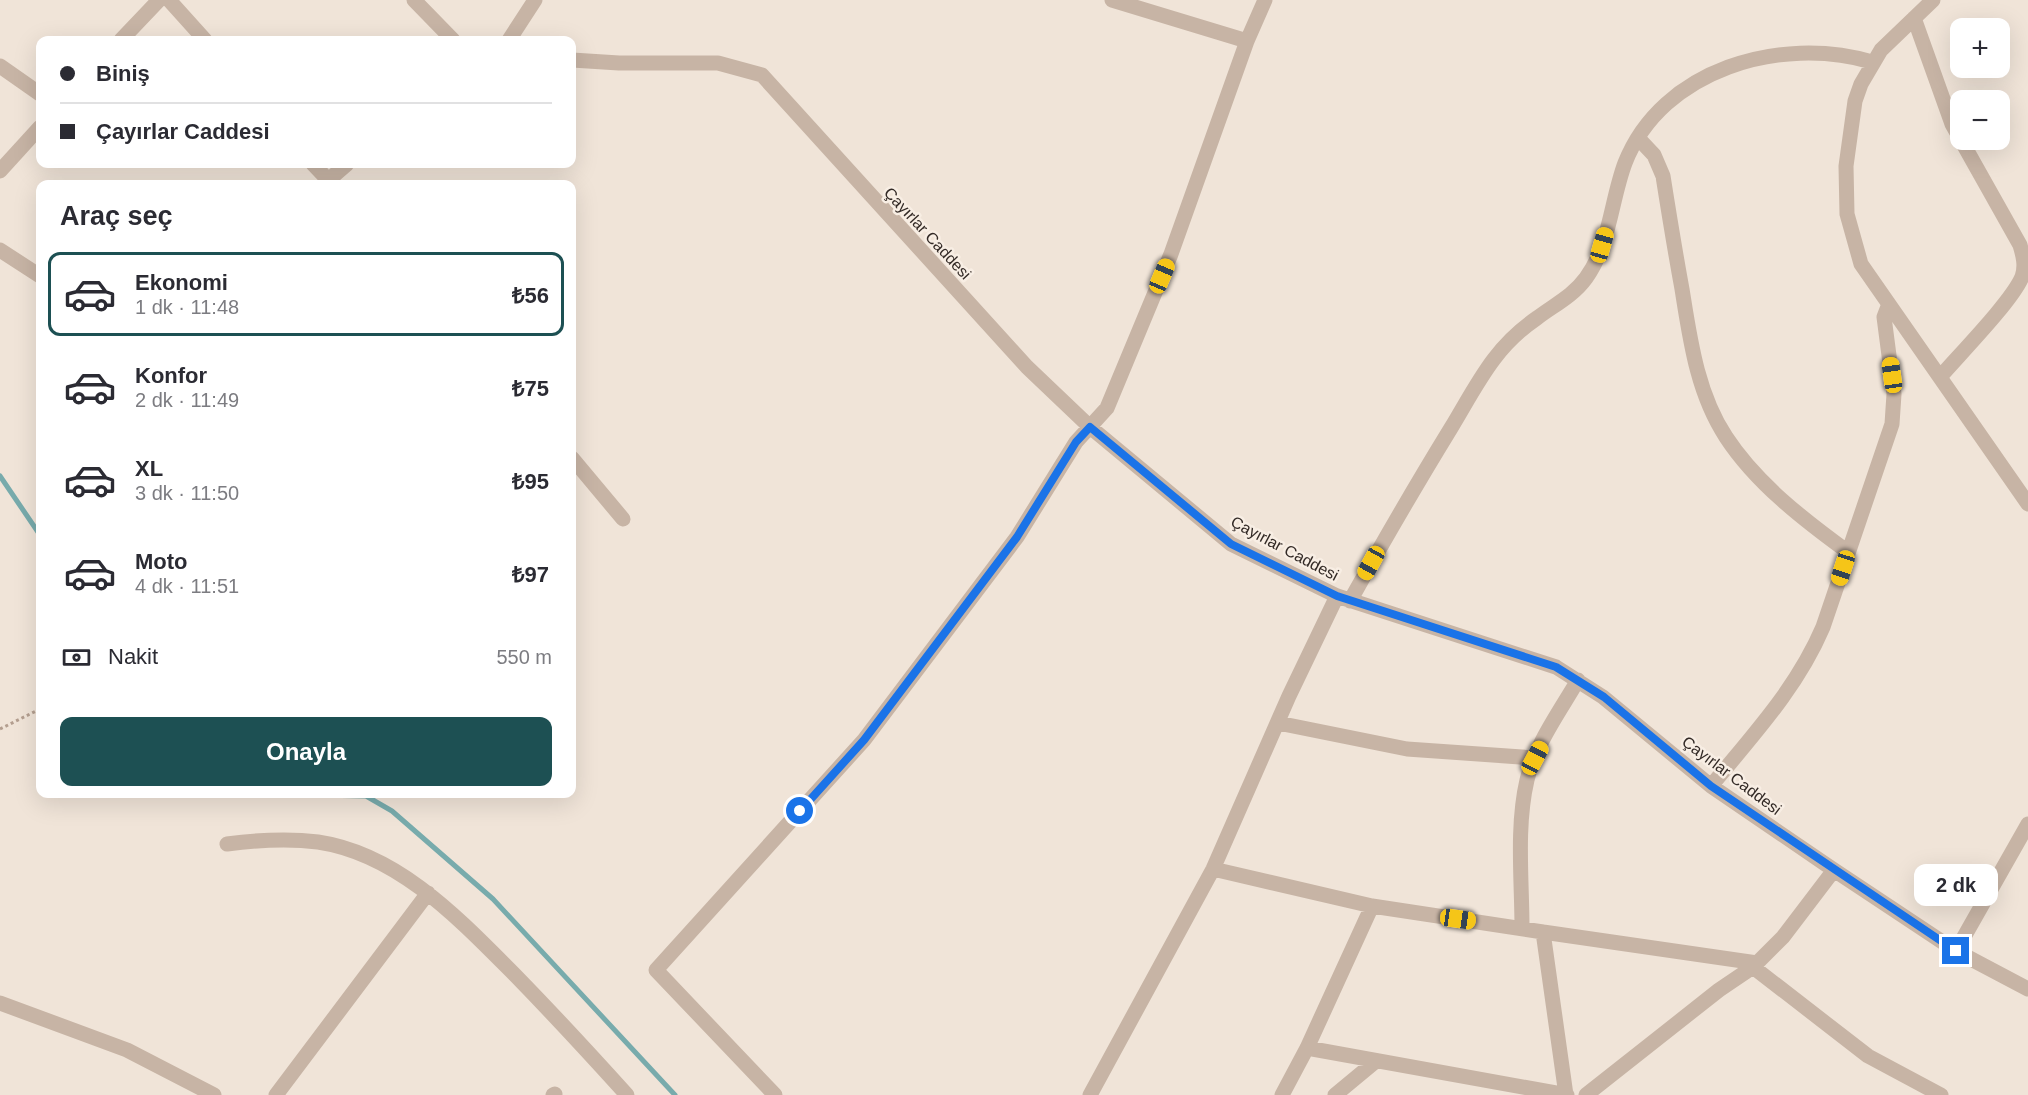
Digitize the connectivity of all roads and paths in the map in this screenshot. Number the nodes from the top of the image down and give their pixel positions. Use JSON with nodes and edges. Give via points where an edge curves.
{"nodes":[{"id":1,"x":159,"y":0,"type":"edge"},
{"id":2,"x":169,"y":0,"type":"edge"},
{"id":3,"x":414,"y":0,"type":"edge"},
{"id":4,"x":536,"y":0,"type":"edge"},
{"id":5,"x":1112,"y":0,"type":"edge"},
{"id":6,"x":1265,"y":0,"type":"edge"},
{"id":7,"x":1932,"y":0,"type":"edge"},
{"id":8,"x":1914,"y":18,"type":"junction"},
{"id":9,"x":125,"y":36,"type":"edge"},
{"id":10,"x":201,"y":36,"type":"edge"},
{"id":11,"x":449,"y":36,"type":"edge"},
{"id":12,"x":512,"y":36,"type":"edge"},
{"id":13,"x":1247,"y":41,"type":"junction"},
{"id":14,"x":576,"y":60,"type":"edge"},
{"id":15,"x":1872,"y":62,"type":"junction"},
{"id":16,"x":0,"y":66,"type":"edge"},
{"id":17,"x":36,"y":91,"type":"edge"},
{"id":18,"x":36,"y":131,"type":"edge"},
{"id":19,"x":1638,"y":138,"type":"junction"},
{"id":20,"x":316,"y":168,"type":"edge"},
{"id":21,"x":343,"y":168,"type":"edge"},
{"id":22,"x":0,"y":171,"type":"edge"},
{"id":23,"x":326,"y":180,"type":"edge"},
{"id":24,"x":331,"y":180,"type":"edge"},
{"id":25,"x":0,"y":250,"type":"edge"},
{"id":26,"x":36,"y":273,"type":"edge"},
{"id":27,"x":1889,"y":304,"type":"junction"},
{"id":28,"x":1941,"y":376,"type":"junction"},
{"id":29,"x":1090,"y":427,"type":"junction"},
{"id":30,"x":576,"y":463,"type":"edge"},
{"id":31,"x":2028,"y":504,"type":"edge"},
{"id":32,"x":623,"y":519,"type":"dead end"},
{"id":33,"x":1848,"y":552,"type":"junction"},
{"id":34,"x":1344,"y":599,"type":"junction"},
{"id":35,"x":1578,"y":680,"type":"junction"},
{"id":36,"x":36,"y":711,"type":"edge"},
{"id":37,"x":1278,"y":723,"type":"junction"},
{"id":38,"x":0,"y":729,"type":"edge"},
{"id":39,"x":1535,"y":758,"type":"junction"},
{"id":40,"x":1711,"y":786,"type":"junction"},
{"id":41,"x":2028,"y":824,"type":"edge"},
{"id":42,"x":227,"y":844,"type":"dead end"},
{"id":43,"x":1213,"y":869,"type":"junction"},
{"id":44,"x":1834,"y":870,"type":"junction"},
{"id":45,"x":428,"y":893,"type":"junction"},
{"id":46,"x":1371,"y":906,"type":"junction"},
{"id":47,"x":1522,"y":928,"type":"junction"},
{"id":48,"x":1544,"y":932,"type":"junction"},
{"id":49,"x":1956,"y":951,"type":"junction"},
{"id":50,"x":1755,"y":965,"type":"junction"},
{"id":51,"x":2028,"y":989,"type":"edge"},
{"id":52,"x":0,"y":1003,"type":"edge"},
{"id":53,"x":1307,"y":1048,"type":"junction"},
{"id":54,"x":1376,"y":1061,"type":"junction"},
{"id":55,"x":214,"y":1095,"type":"edge"},
{"id":56,"x":276,"y":1095,"type":"edge"},
{"id":57,"x":627,"y":1095,"type":"edge"},
{"id":58,"x":775,"y":1095,"type":"edge"},
{"id":59,"x":1090,"y":1095,"type":"edge"},
{"id":60,"x":1282,"y":1095,"type":"edge"},
{"id":61,"x":1335,"y":1095,"type":"edge"},
{"id":62,"x":1566,"y":1095,"type":"edge"},
{"id":63,"x":1586,"y":1095,"type":"edge"},
{"id":64,"x":1941,"y":1095,"type":"edge"}],
"edges":[{"from":1,"to":9,"type":"street"},
{"from":2,"to":10,"type":"street"},
{"from":3,"to":11,"type":"street"},
{"from":4,"to":12,"type":"street"},
{"from":5,"to":13,"type":"street"},
{"from":6,"to":13,"type":"street"},
{"from":7,"to":8,"type":"street"},
{"from":8,"to":15,"type":"street"},
{"from":8,"to":28,"type":"street","via":[[1952,124],[2020,244],[2024,262],[2021,278],[2009,296]]},
{"from":13,"to":29,"type":"street","via":[[1171,254],[1107,408]]},
{"from":14,"to":29,"type":"street","name":"Çayırlar Caddesi","via":[[718,63],[762,75],[1027,367]]},
{"from":15,"to":19,"type":"street","via":[[1847,56],[1795,55],[1769,56],[1727,67],[1672,98]]},
{"from":15,"to":27,"type":"street","via":[[1855,101],[1845,193],[1861,264]]},
{"from":16,"to":17,"type":"street"},
{"from":18,"to":22,"type":"street"},
{"from":19,"to":33,"type":"street","via":[[1654,155],[1663,176],[1694,359],[1712,411],[1726,436],[1760,478],[1801,517]]},
{"from":19,"to":34,"type":"street","via":[[1625,164],[1592,270],[1575,291],[1522,329],[1494,359]]},
{"from":20,"to":23,"type":"street"},
{"from":21,"to":24,"type":"street"},
{"from":25,"to":26,"type":"street"},
{"from":27,"to":28,"type":"street"},
{"from":27,"to":33,"type":"street","via":[[1884,317],[1894,394],[1892,424]]},
{"from":28,"to":31,"type":"street"},
{"from":29,"to":34,"type":"street","name":"Çayırlar Caddesi","via":[[1231,544]]},
{"from":29,"to":58,"type":"street","via":[[1076,442],[1017,537],[864,740],[656,970]]},
{"from":30,"to":32,"type":"street"},
{"from":33,"to":40,"type":"street","via":[[1823,627],[1800,674]]},
{"from":34,"to":35,"type":"street","name":"Çayırlar Caddesi","via":[[1556,667]]},
{"from":34,"to":37,"type":"street"},
{"from":35,"to":39,"type":"street"},
{"from":35,"to":40,"type":"street","name":"Çayırlar Caddesi"},
{"from":36,"to":38,"type":"path"},
{"from":37,"to":39,"type":"street","via":[[1385,746]]},
{"from":37,"to":43,"type":"street"},
{"from":39,"to":47,"type":"street","via":[[1527,780],[1522,829]]},
{"from":40,"to":44,"type":"street","name":"Çayırlar Caddesi"},
{"from":41,"to":49,"type":"street"},
{"from":42,"to":45,"type":"street","via":[[272,840],[319,842],[377,862]]},
{"from":43,"to":46,"type":"street"},
{"from":43,"to":59,"type":"street"},
{"from":44,"to":49,"type":"street","name":"Çayırlar Caddesi"},
{"from":44,"to":50,"type":"street","via":[[1783,937]]},
{"from":45,"to":56,"type":"street"},
{"from":45,"to":57,"type":"street","via":[[537,998]]},
{"from":46,"to":47,"type":"street"},
{"from":46,"to":53,"type":"street"},
{"from":47,"to":48,"type":"street"},
{"from":48,"to":50,"type":"street"},
{"from":48,"to":62,"type":"street"},
{"from":49,"to":51,"type":"street","name":"Çayırlar Caddesi"},
{"from":50,"to":63,"type":"street"},
{"from":50,"to":64,"type":"street","via":[[1868,1056]]},
{"from":52,"to":55,"type":"street","via":[[127,1050]]},
{"from":53,"to":54,"type":"street"},
{"from":53,"to":60,"type":"street"},
{"from":54,"to":61,"type":"street"},
{"from":54,"to":62,"type":"street"}]}
